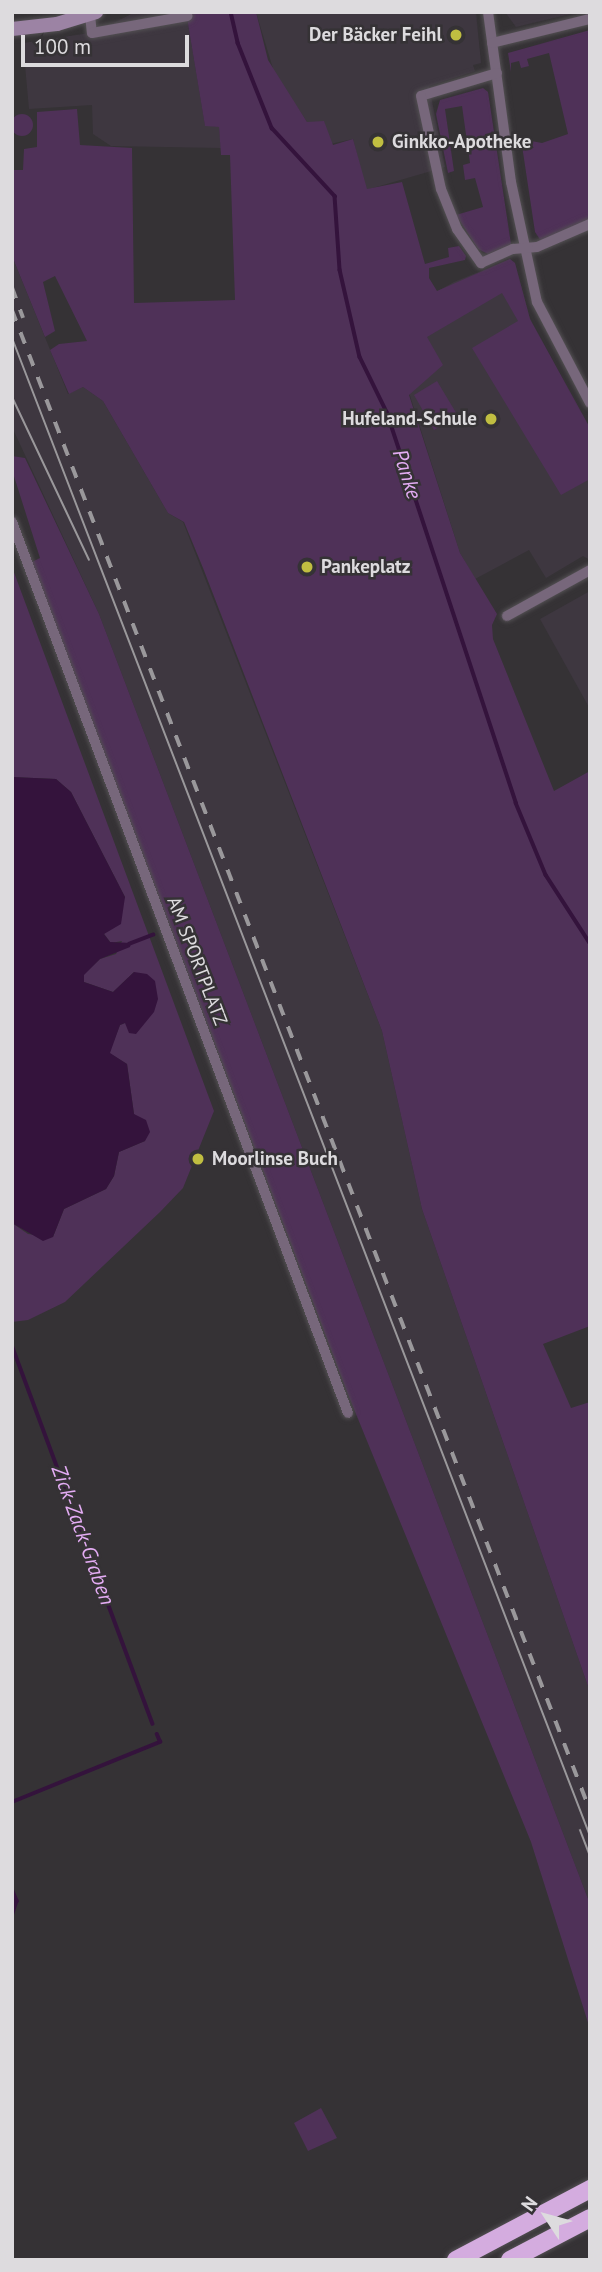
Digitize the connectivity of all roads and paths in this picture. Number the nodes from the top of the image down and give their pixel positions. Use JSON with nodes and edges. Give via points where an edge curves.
{"nodes":[{"id":1,"x":488,"y":12,"type":"edge"},
{"id":2,"x":93,"y":13,"type":"edge"},
{"id":3,"x":187,"y":16,"type":"dead end"},
{"id":4,"x":590,"y":19,"type":"edge"},
{"id":5,"x":12,"y":23,"type":"edge"},
{"id":6,"x":36,"y":27,"type":"junction"},
{"id":7,"x":12,"y":29,"type":"edge"},
{"id":8,"x":492,"y":43,"type":"junction"},
{"id":9,"x":497,"y":73,"type":"junction"},
{"id":10,"x":590,"y":224,"type":"edge"},
{"id":11,"x":524,"y":248,"type":"junction"},
{"id":12,"x":590,"y":403,"type":"edge"},
{"id":13,"x":12,"y":522,"type":"edge"},
{"id":14,"x":590,"y":570,"type":"edge"},
{"id":15,"x":507,"y":616,"type":"dead end"},
{"id":16,"x":348,"y":1413,"type":"dead end"},
{"id":17,"x":590,"y":2189,"type":"edge"},
{"id":18,"x":590,"y":2218,"type":"edge"},
{"id":19,"x":456,"y":2260,"type":"edge"},
{"id":20,"x":510,"y":2260,"type":"edge"}],
"edges":[{"from":1,"to":8,"type":"street"},
{"from":2,"to":3,"type":"street","via":[[92,33]]},
{"from":2,"to":6,"type":"main road"},
{"from":4,"to":8,"type":"street"},
{"from":5,"to":6,"type":"street"},
{"from":6,"to":7,"type":"main road"},
{"from":8,"to":9,"type":"street"},
{"from":9,"to":11,"type":"street"},
{"from":9,"to":11,"type":"street","via":[[421,96],[446,206],[457,229],[481,262]]},
{"from":10,"to":11,"type":"street"},
{"from":11,"to":12,"type":"street","via":[[550,331]]},
{"from":13,"to":16,"type":"street","name":"AM SPORTPLATZ"},
{"from":14,"to":15,"type":"street"},
{"from":17,"to":19,"type":"highway"},
{"from":18,"to":20,"type":"highway"}]}
